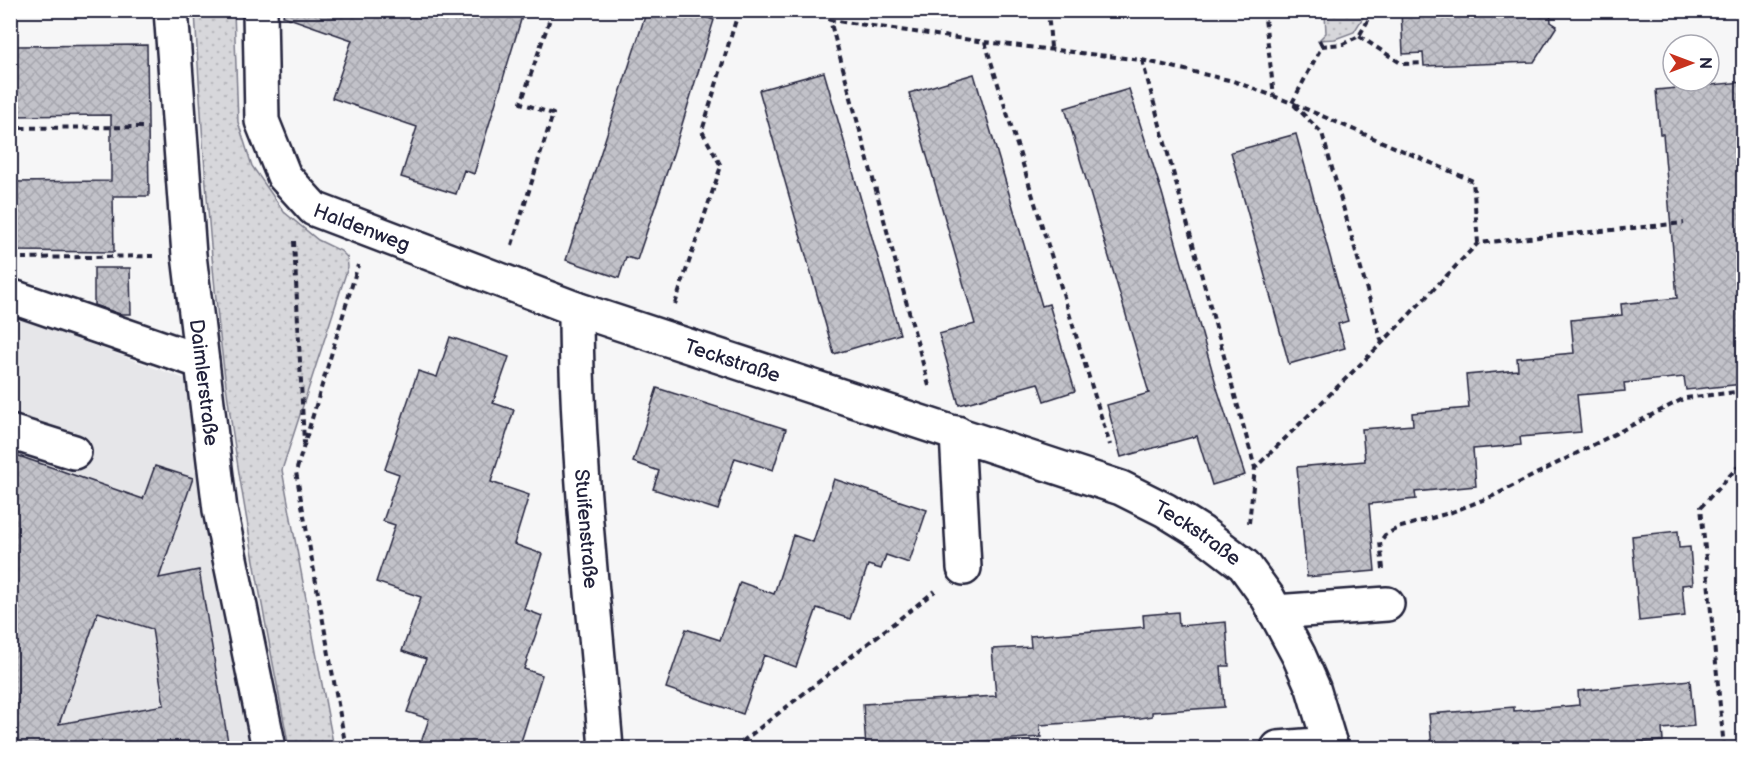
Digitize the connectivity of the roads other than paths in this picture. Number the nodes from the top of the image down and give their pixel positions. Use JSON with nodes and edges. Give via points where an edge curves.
{"nodes":[{"id":1,"x":171,"y":10,"type":"edge"},
{"id":2,"x":260,"y":10,"type":"edge"},
{"id":3,"x":10,"y":296,"type":"edge"},
{"id":4,"x":576,"y":309,"type":"junction"},
{"id":5,"x":202,"y":362,"type":"junction"},
{"id":6,"x":949,"y":430,"type":"junction"},
{"id":7,"x":10,"y":432,"type":"edge"},
{"id":8,"x":74,"y":452,"type":"dead end"},
{"id":9,"x":964,"y":568,"type":"road end"},
{"id":10,"x":1387,"y":604,"type":"road end"},
{"id":11,"x":1275,"y":612,"type":"junction"},
{"id":12,"x":1331,"y":746,"type":"edge"},
{"id":13,"x":269,"y":748,"type":"edge"},
{"id":14,"x":606,"y":748,"type":"edge"},
{"id":15,"x":1278,"y":748,"type":"edge"}],
"edges":[{"from":1,"to":5,"type":"street","name":"Daimlerstraße","via":[[189,255]]},
{"from":2,"to":4,"type":"street","name":"Haldenweg","via":[[262,121],[284,176],[314,209]]},
{"from":3,"to":5,"type":"street"},
{"from":4,"to":6,"type":"street","name":"Teckstraße"},
{"from":4,"to":14,"type":"street","name":"Stuifenstraße","via":[[580,445]]},
{"from":5,"to":13,"type":"street","name":"Daimlerstraße","via":[[220,510]]},
{"from":6,"to":9,"type":"street"},
{"from":6,"to":11,"type":"street","name":"Teckstraße","via":[[1121,488],[1165,510],[1244,565]]},
{"from":7,"to":8,"type":"street"},
{"from":10,"to":11,"type":"street"},
{"from":11,"to":12,"type":"street","name":"Teckstraße","via":[[1313,688]]},
{"from":12,"to":15,"type":"street"}]}
